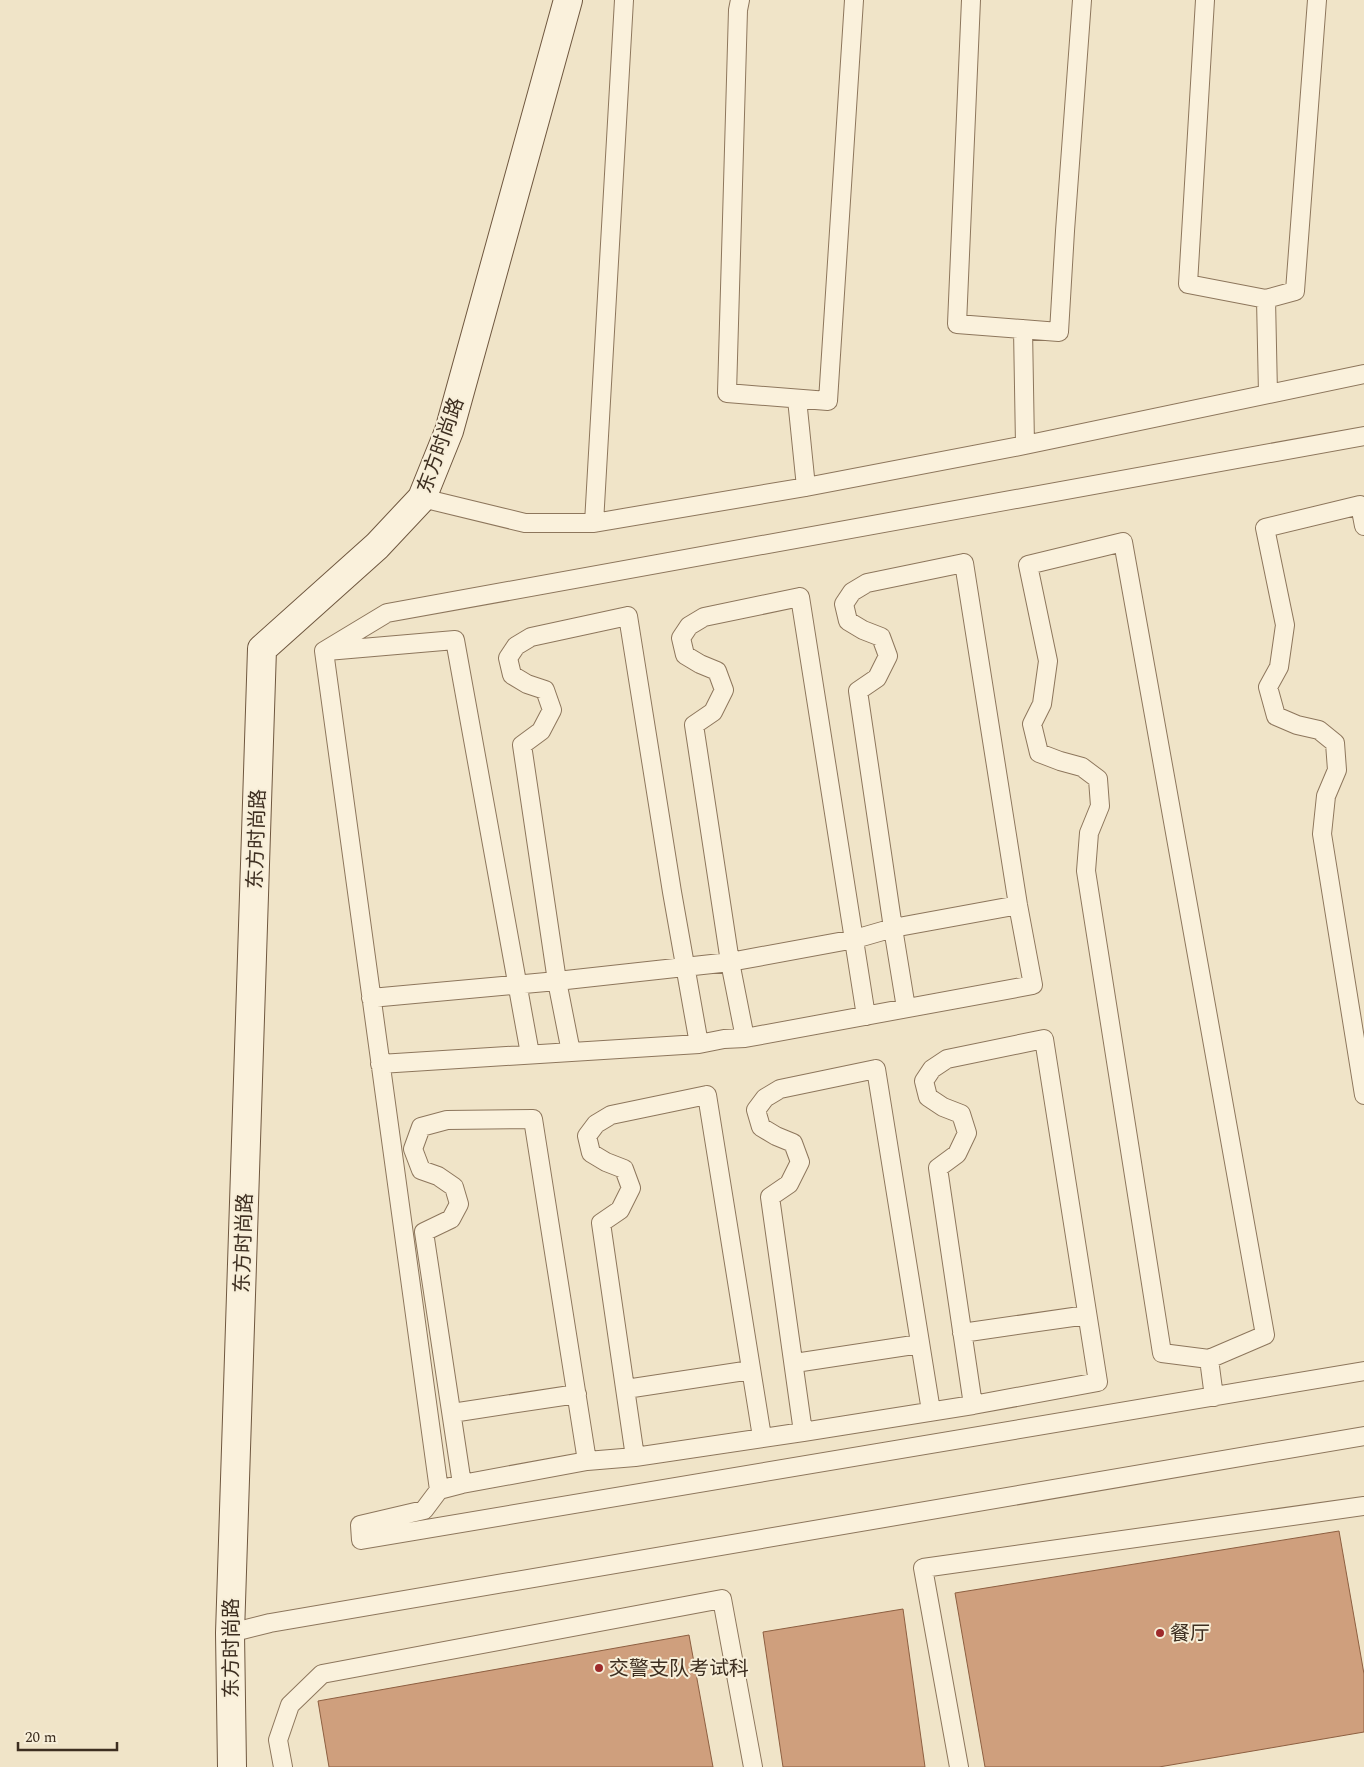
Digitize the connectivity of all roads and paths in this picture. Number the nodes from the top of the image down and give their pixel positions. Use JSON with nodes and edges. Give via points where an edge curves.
{"nodes":[{"id":1,"x":568,"y":0,"type":"edge"},
{"id":2,"x":624,"y":0,"type":"edge"},
{"id":3,"x":740,"y":0,"type":"edge"},
{"id":4,"x":854,"y":0,"type":"edge"},
{"id":5,"x":971,"y":0,"type":"edge"},
{"id":6,"x":1082,"y":0,"type":"edge"},
{"id":7,"x":1205,"y":0,"type":"edge"},
{"id":8,"x":1317,"y":0,"type":"edge"},
{"id":9,"x":1266,"y":299,"type":"junction"},
{"id":10,"x":1023,"y":329,"type":"junction"},
{"id":11,"x":1364,"y":374,"type":"edge"},
{"id":12,"x":1268,"y":394,"type":"junction"},
{"id":13,"x":797,"y":399,"type":"junction"},
{"id":14,"x":1364,"y":436,"type":"edge"},
{"id":15,"x":1026,"y":444,"type":"junction"},
{"id":16,"x":806,"y":487,"type":"junction"},
{"id":17,"x":422,"y":498,"type":"junction"},
{"id":18,"x":594,"y":523,"type":"junction"},
{"id":19,"x":1364,"y":526,"type":"edge"},
{"id":20,"x":324,"y":652,"type":"junction"},
{"id":21,"x":1018,"y":905,"type":"junction"},
{"id":22,"x":893,"y":928,"type":"junction"},
{"id":23,"x":855,"y":939,"type":"junction"},
{"id":24,"x":730,"y":962,"type":"junction"},
{"id":25,"x":686,"y":968,"type":"junction"},
{"id":26,"x":557,"y":982,"type":"junction"},
{"id":27,"x":516,"y":985,"type":"junction"},
{"id":28,"x":371,"y":998,"type":"junction"},
{"id":29,"x":906,"y":1008,"type":"junction"},
{"id":30,"x":866,"y":1016,"type":"junction"},
{"id":31,"x":745,"y":1038,"type":"junction"},
{"id":32,"x":699,"y":1044,"type":"junction"},
{"id":33,"x":571,"y":1052,"type":"junction"},
{"id":34,"x":530,"y":1054,"type":"junction"},
{"id":35,"x":380,"y":1064,"type":"junction"},
{"id":36,"x":1364,"y":1095,"type":"edge"},
{"id":37,"x":1087,"y":1315,"type":"junction"},
{"id":38,"x":962,"y":1333,"type":"junction"},
{"id":39,"x":920,"y":1344,"type":"junction"},
{"id":40,"x":1209,"y":1359,"type":"junction"},
{"id":41,"x":794,"y":1363,"type":"junction"},
{"id":42,"x":751,"y":1370,"type":"junction"},
{"id":43,"x":1364,"y":1371,"type":"edge"},
{"id":44,"x":626,"y":1389,"type":"junction"},
{"id":45,"x":577,"y":1394,"type":"junction"},
{"id":46,"x":1214,"y":1396,"type":"junction"},
{"id":47,"x":973,"y":1405,"type":"junction"},
{"id":48,"x":930,"y":1411,"type":"junction"},
{"id":49,"x":452,"y":1413,"type":"junction"},
{"id":50,"x":803,"y":1432,"type":"junction"},
{"id":51,"x":1364,"y":1436,"type":"edge"},
{"id":52,"x":762,"y":1437,"type":"junction"},
{"id":53,"x":635,"y":1458,"type":"junction"},
{"id":54,"x":588,"y":1461,"type":"junction"},
{"id":55,"x":462,"y":1484,"type":"junction"},
{"id":56,"x":439,"y":1490,"type":"junction"},
{"id":57,"x":1364,"y":1506,"type":"edge"},
{"id":58,"x":230,"y":1633,"type":"junction"},
{"id":59,"x":232,"y":1767,"type":"edge"},
{"id":60,"x":283,"y":1767,"type":"edge"},
{"id":61,"x":753,"y":1767,"type":"edge"},
{"id":62,"x":959,"y":1767,"type":"edge"}],
"edges":[{"from":1,"to":17,"type":"main road","name":"东方时尚路","via":[[449,431]]},
{"from":2,"to":18,"type":"lane"},
{"from":3,"to":13,"type":"lane","via":[[727,394]]},
{"from":4,"to":13,"type":"lane","via":[[828,401]]},
{"from":5,"to":10,"type":"lane","via":[[958,324]]},
{"from":6,"to":10,"type":"lane","via":[[1060,332]]},
{"from":7,"to":9,"type":"lane","via":[[1188,284]]},
{"from":8,"to":9,"type":"lane","via":[[1295,291]]},
{"from":9,"to":12,"type":"lane"},
{"from":10,"to":15,"type":"lane"},
{"from":11,"to":12,"type":"lane"},
{"from":12,"to":15,"type":"lane"},
{"from":13,"to":16,"type":"lane"},
{"from":14,"to":20,"type":"lane","via":[[387,612]]},
{"from":15,"to":16,"type":"lane"},
{"from":16,"to":18,"type":"lane"},
{"from":17,"to":18,"type":"lane","via":[[525,523]]},
{"from":17,"to":58,"type":"main road","name":"东方时尚路","via":[[377,546],[262,649]]},
{"from":19,"to":36,"type":"lane","via":[[1360,505],[1265,528],[1285,625],[1279,667],[1268,687],[1276,716],[1319,730],[1335,743],[1337,770],[1326,796],[1322,834]]},
{"from":20,"to":27,"type":"lane","via":[[454,640]]},
{"from":20,"to":28,"type":"lane"},
{"from":21,"to":22,"type":"lane"},
{"from":21,"to":22,"type":"lane","via":[[964,562],[867,583],[852,592],[844,604],[848,621],[881,637],[888,656],[877,678],[858,691]]},
{"from":21,"to":29,"type":"lane","via":[[1033,985]]},
{"from":22,"to":23,"type":"lane"},
{"from":22,"to":29,"type":"lane"},
{"from":23,"to":24,"type":"lane"},
{"from":23,"to":24,"type":"lane","via":[[800,597],[704,617],[689,626],[681,638],[685,655],[717,671],[724,690],[713,712],[694,725]]},
{"from":23,"to":30,"type":"lane"},
{"from":24,"to":25,"type":"lane"},
{"from":24,"to":31,"type":"lane"},
{"from":25,"to":26,"type":"lane"},
{"from":25,"to":26,"type":"lane","via":[[628,616],[531,637],[516,646],[508,658],[512,674],[545,690],[552,710],[541,731],[522,745]]},
{"from":25,"to":32,"type":"lane"},
{"from":26,"to":27,"type":"lane"},
{"from":26,"to":33,"type":"lane"},
{"from":27,"to":28,"type":"lane"},
{"from":27,"to":34,"type":"lane"},
{"from":28,"to":35,"type":"lane"},
{"from":29,"to":30,"type":"lane"},
{"from":30,"to":31,"type":"lane"},
{"from":31,"to":32,"type":"lane"},
{"from":32,"to":33,"type":"lane"},
{"from":33,"to":34,"type":"lane"},
{"from":34,"to":35,"type":"lane"},
{"from":35,"to":56,"type":"lane"},
{"from":37,"to":38,"type":"lane"},
{"from":37,"to":38,"type":"lane","via":[[1044,1039],[947,1059],[932,1069],[924,1081],[928,1097],[961,1114],[967,1133],[957,1154],[938,1168]]},
{"from":37,"to":47,"type":"lane","via":[[1098,1382]]},
{"from":38,"to":47,"type":"lane"},
{"from":39,"to":41,"type":"lane"},
{"from":39,"to":41,"type":"lane","via":[[876,1069],[780,1089],[764,1098],[756,1110],[760,1127],[793,1143],[800,1162],[789,1184],[770,1197]]},
{"from":39,"to":48,"type":"lane"},
{"from":40,"to":40,"type":"lane","via":[[1265,1335],[1123,542],[1028,565],[1048,661],[1042,704],[1032,724],[1039,752],[1082,767],[1098,779],[1100,806],[1089,833],[1086,871],[1162,1353]]},
{"from":40,"to":46,"type":"lane"},
{"from":41,"to":50,"type":"lane"},
{"from":42,"to":44,"type":"lane"},
{"from":42,"to":44,"type":"lane","via":[[707,1095],[611,1115],[596,1124],[588,1136],[591,1153],[624,1169],[631,1188],[620,1210],[601,1223]]},
{"from":42,"to":52,"type":"lane"},
{"from":43,"to":46,"type":"lane"},
{"from":44,"to":53,"type":"lane"},
{"from":45,"to":49,"type":"lane"},
{"from":45,"to":49,"type":"lane","via":[[533,1119],[447,1120],[421,1127],[413,1149],[421,1170],[454,1187],[459,1204],[452,1219],[424,1232]]},
{"from":45,"to":54,"type":"lane"},
{"from":46,"to":56,"type":"lane","via":[[361,1540],[360,1525],[424,1510]]},
{"from":47,"to":48,"type":"lane"},
{"from":48,"to":50,"type":"lane"},
{"from":49,"to":55,"type":"lane"},
{"from":50,"to":52,"type":"lane"},
{"from":51,"to":58,"type":"lane","via":[[270,1623]]},
{"from":52,"to":53,"type":"lane"},
{"from":53,"to":54,"type":"lane"},
{"from":54,"to":55,"type":"lane"},
{"from":55,"to":56,"type":"lane"},
{"from":57,"to":62,"type":"lane","via":[[923,1568]]},
{"from":58,"to":59,"type":"main road","name":"东方时尚路"},
{"from":60,"to":61,"type":"lane","via":[[278,1740],[290,1705],[322,1674],[722,1599]]}]}
